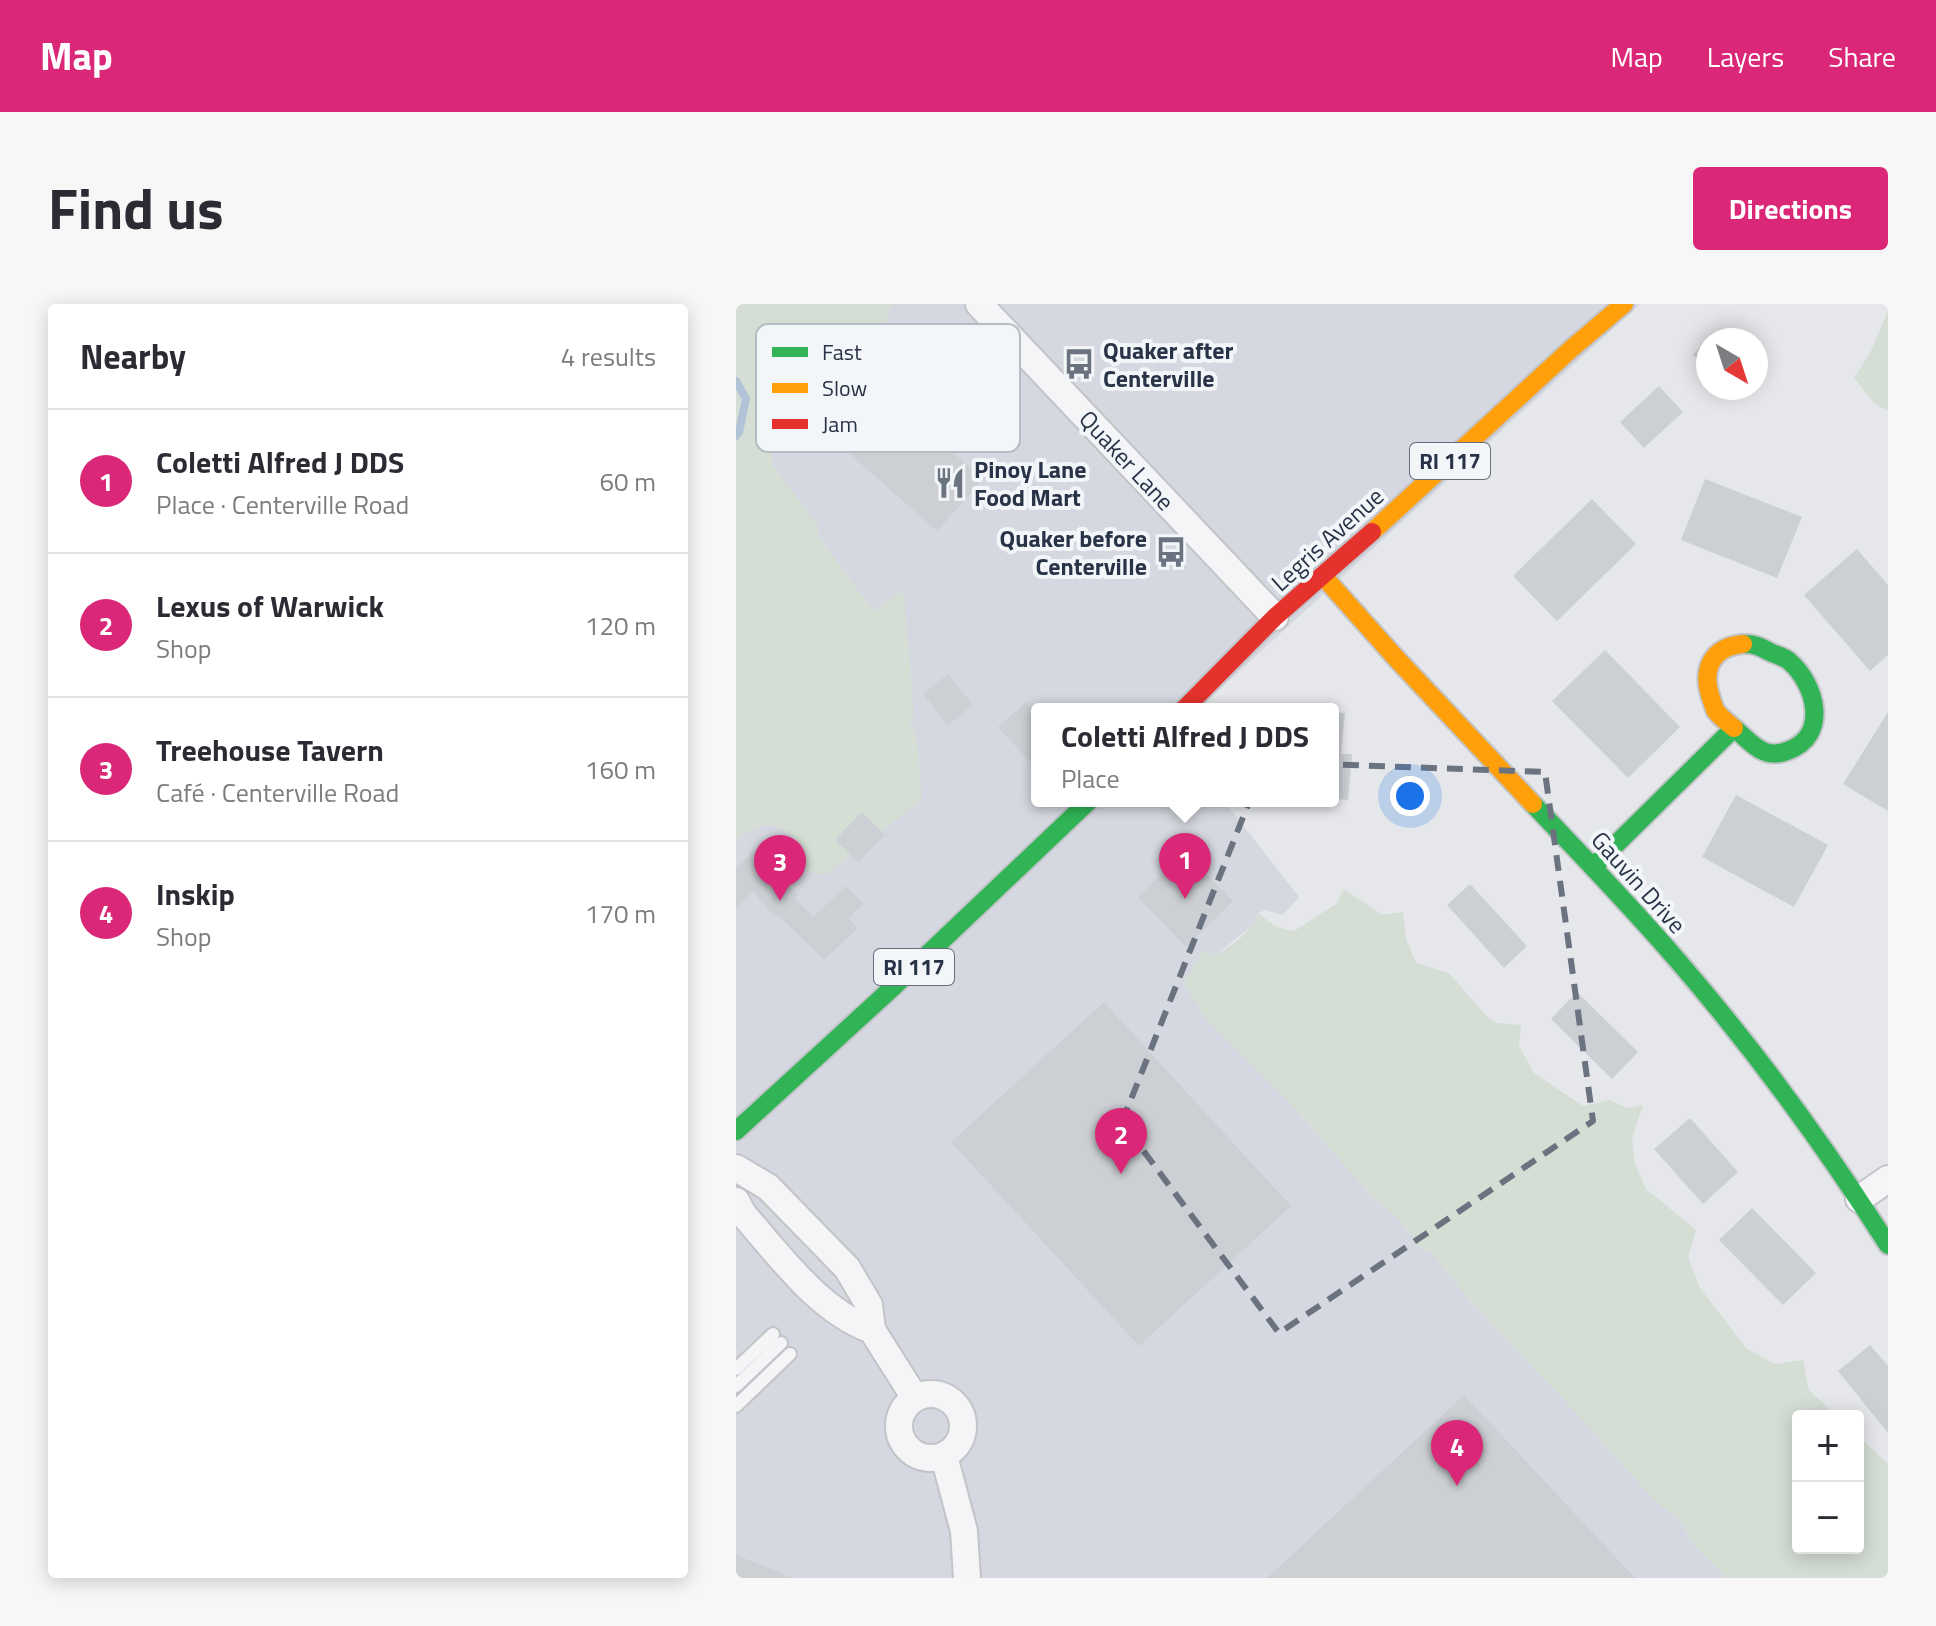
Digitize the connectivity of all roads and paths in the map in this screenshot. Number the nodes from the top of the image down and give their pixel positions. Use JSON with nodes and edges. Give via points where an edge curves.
{"nodes":[{"id":1,"x":979,"y":304,"type":"edge"},
{"id":2,"x":1624,"y":304,"type":"edge"},
{"id":3,"x":998,"y":324,"type":"edge"},
{"id":4,"x":1020,"y":347,"type":"edge"},
{"id":5,"x":1323,"y":576,"type":"junction"},
{"id":6,"x":1275,"y":617,"type":"junction"},
{"id":7,"x":1190,"y":703,"type":"edge"},
{"id":8,"x":1734,"y":728,"type":"junction"},
{"id":9,"x":1083,"y":807,"type":"edge"},
{"id":10,"x":1593,"y":867,"type":"junction"},
{"id":11,"x":736,"y":1131,"type":"edge"},
{"id":12,"x":736,"y":1168,"type":"edge"},
{"id":13,"x":1888,"y":1179,"type":"edge"},
{"id":14,"x":1859,"y":1199,"type":"junction"},
{"id":15,"x":736,"y":1201,"type":"edge"},
{"id":16,"x":1888,"y":1245,"type":"edge"},
{"id":17,"x":872,"y":1330,"type":"junction"},
{"id":18,"x":790,"y":1354,"type":"dead end"},
{"id":19,"x":736,"y":1369,"type":"edge"},
{"id":20,"x":736,"y":1386,"type":"edge"},
{"id":21,"x":915,"y":1398,"type":"junction"},
{"id":22,"x":736,"y":1406,"type":"edge"},
{"id":23,"x":944,"y":1456,"type":"junction"},
{"id":24,"x":967,"y":1578,"type":"edge"}],
"edges":[{"from":1,"to":3,"type":"street","name":"Quaker Lane"},
{"from":2,"to":5,"type":"street","name":"Legris Avenue","number":"RI 117"},
{"from":4,"to":6,"type":"street","name":"Quaker Lane"},
{"from":5,"to":6,"type":"street","name":"Legris Avenue","number":"RI 117"},
{"from":5,"to":10,"type":"street","name":"Gauvin Drive"},
{"from":6,"to":7,"type":"street","number":"RI 117"},
{"from":8,"to":8,"type":"street","via":[[1762,751],[1777,754],[1791,750],[1812,731],[1813,693],[1803,678],[1788,660],[1752,643],[1732,645],[1708,665],[1707,687],[1715,710]]},
{"from":8,"to":10,"type":"street"},
{"from":9,"to":11,"type":"street","number":"RI 117"},
{"from":10,"to":14,"type":"street","name":"Gauvin Drive","via":[[1745,1042]]},
{"from":12,"to":17,"type":"street","via":[[768,1187],[847,1268],[869,1305]]},
{"from":13,"to":14,"type":"street"},
{"from":14,"to":16,"type":"street","name":"Gauvin Drive"},
{"from":15,"to":17,"type":"street","via":[[821,1301]]},
{"from":17,"to":21,"type":"street"},
{"from":18,"to":22,"type":"lane"},
{"from":19,"to":20,"type":"lane","via":[[777,1338]]},
{"from":21,"to":23,"type":"street","via":[[903,1411],[901,1438],[923,1457]]},
{"from":21,"to":23,"type":"street","via":[[946,1397],[960,1413],[963,1433]]},
{"from":23,"to":24,"type":"street","via":[[964,1531]]}]}
